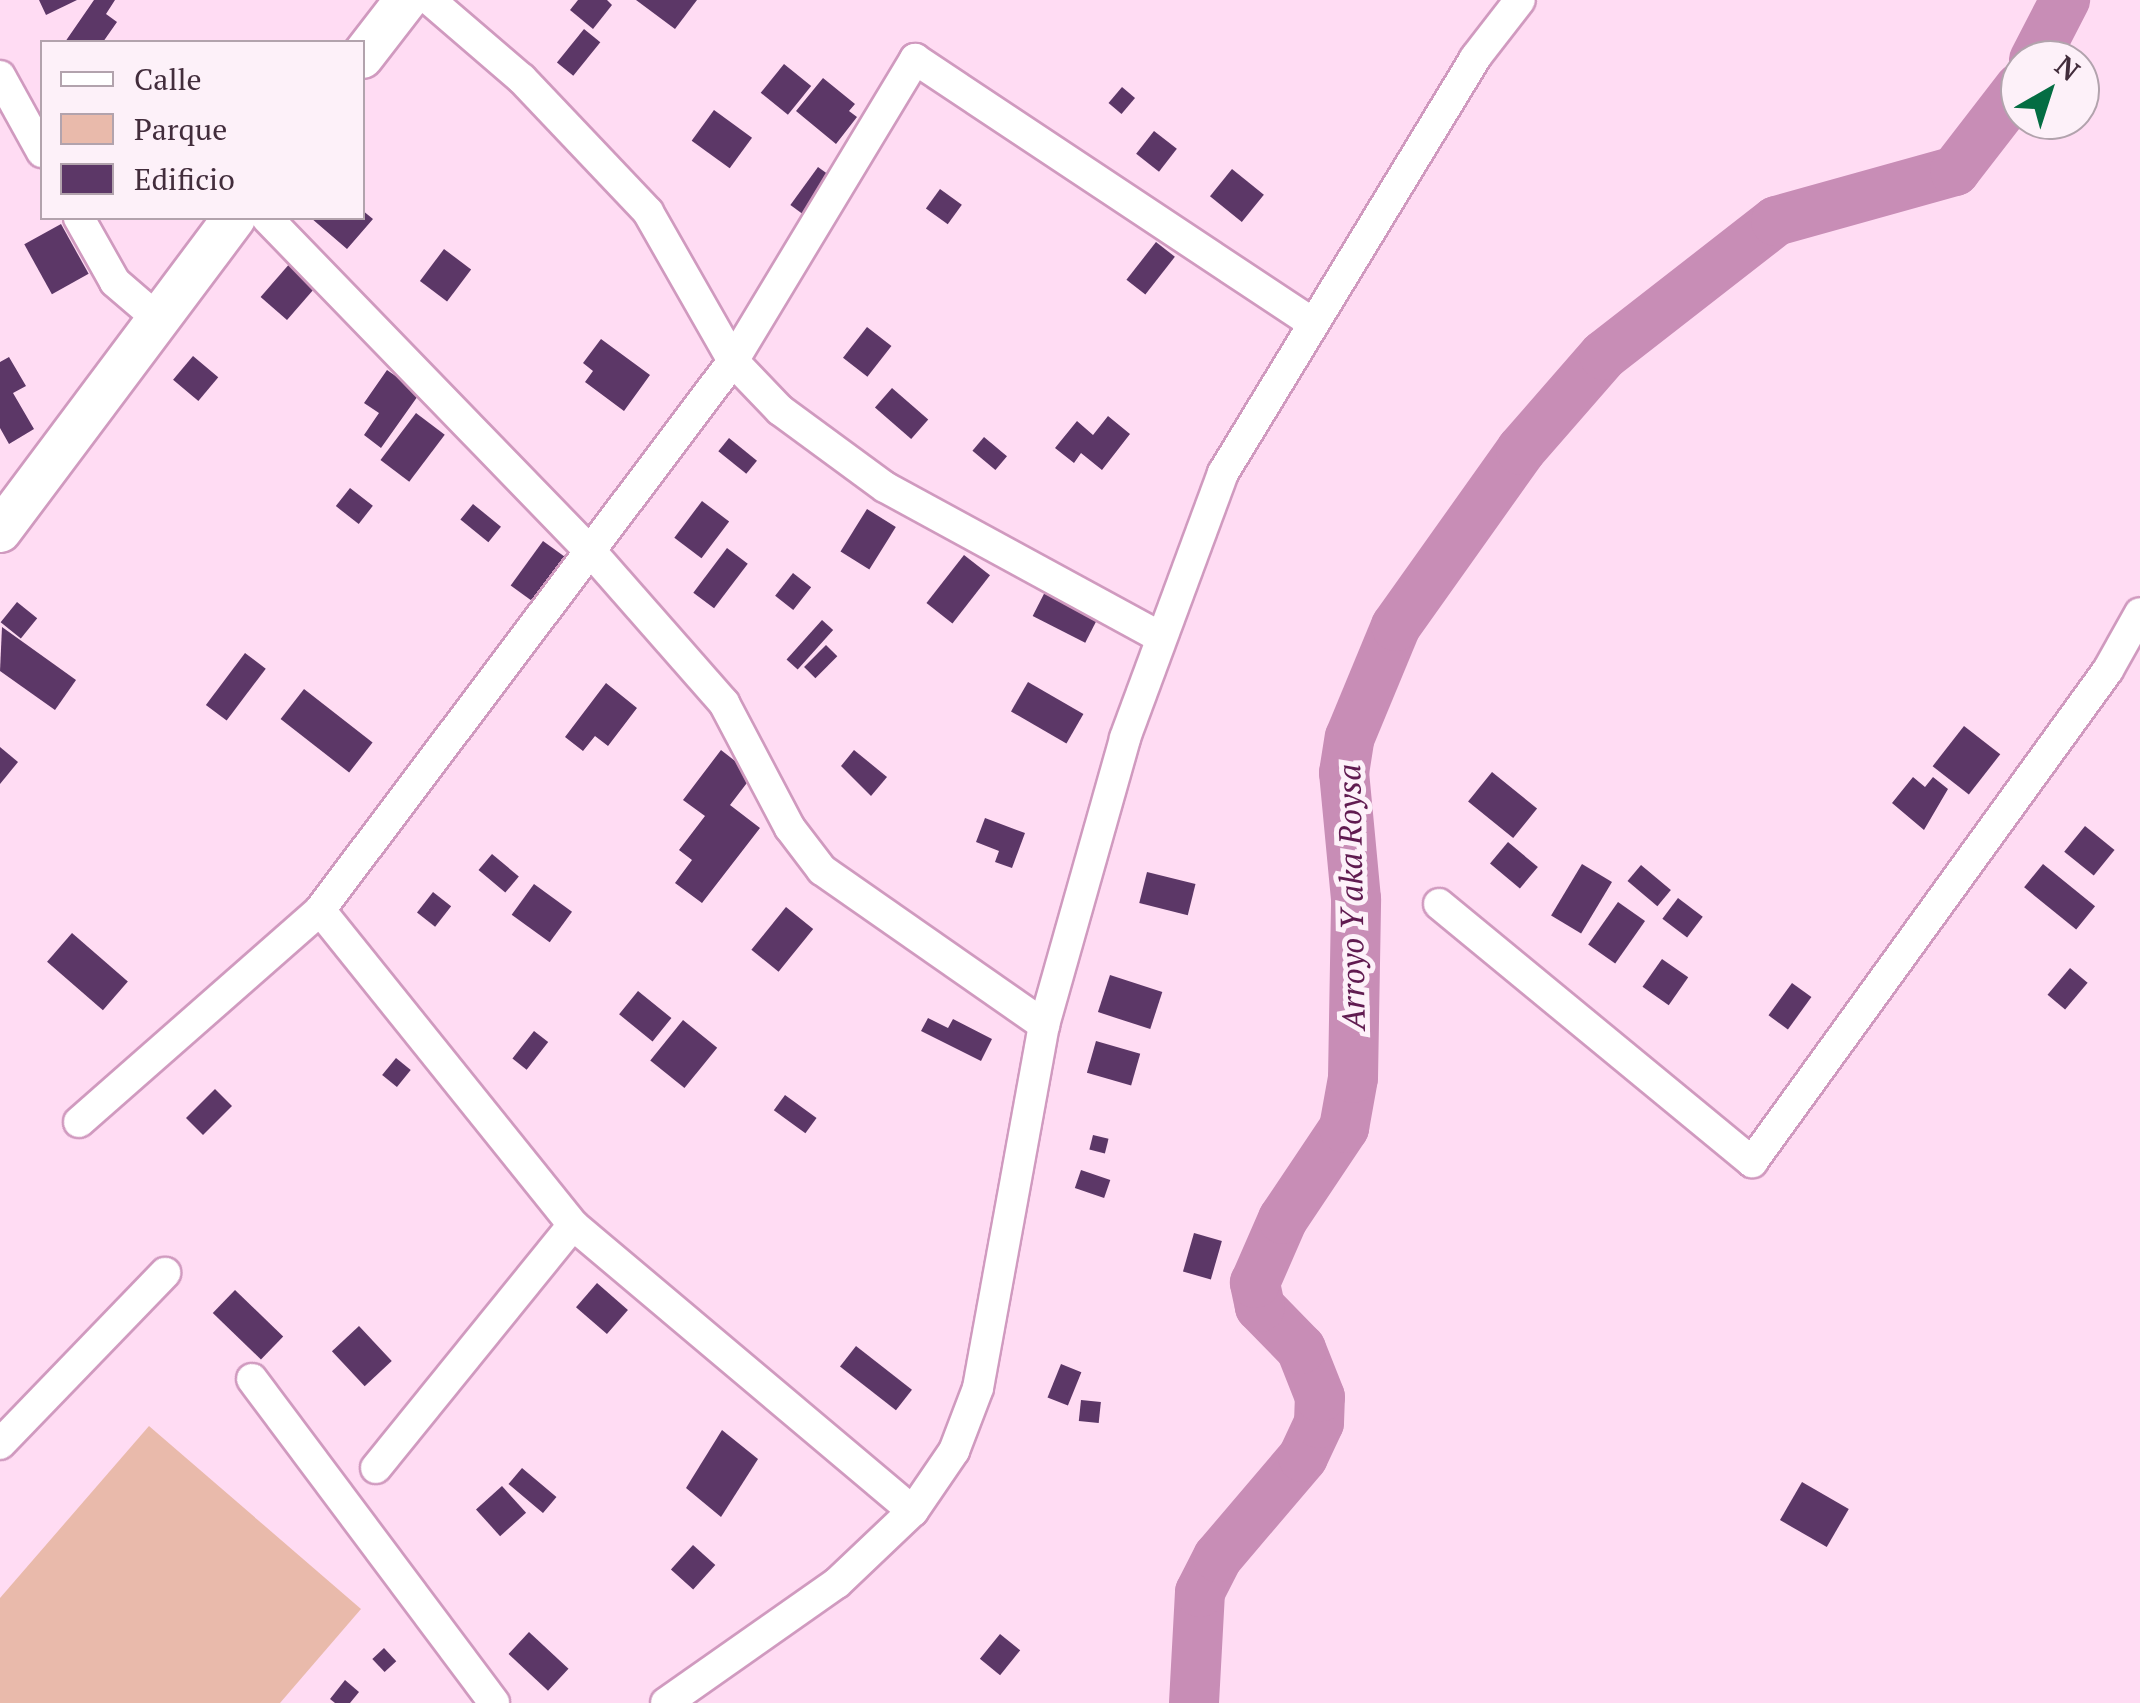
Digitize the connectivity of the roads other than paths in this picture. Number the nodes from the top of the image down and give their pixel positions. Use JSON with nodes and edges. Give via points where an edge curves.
{"nodes":[{"id":1,"x":406,"y":0,"type":"edge"},
{"id":2,"x":430,"y":0,"type":"edge"},
{"id":3,"x":1507,"y":8,"type":"edge"},
{"id":4,"x":365,"y":53,"type":"edge"},
{"id":5,"x":0,"y":76,"type":"edge"},
{"id":6,"x":40,"y":148,"type":"edge"},
{"id":7,"x":80,"y":220,"type":"edge"},
{"id":8,"x":232,"y":220,"type":"edge"},
{"id":9,"x":269,"y":220,"type":"edge"},
{"id":10,"x":156,"y":318,"type":"junction"},
{"id":11,"x":1311,"y":322,"type":"junction"},
{"id":12,"x":733,"y":361,"type":"junction"},
{"id":13,"x":0,"y":531,"type":"edge"},
{"id":14,"x":594,"y":555,"type":"junction"},
{"id":15,"x":2140,"y":613,"type":"edge"},
{"id":16,"x":1160,"y":637,"type":"junction"},
{"id":17,"x":1439,"y":904,"type":"dead end"},
{"id":18,"x":320,"y":910,"type":"junction"},
{"id":19,"x":1044,"y":1025,"type":"junction"},
{"id":20,"x":79,"y":1122,"type":"dead end"},
{"id":21,"x":573,"y":1224,"type":"junction"},
{"id":22,"x":165,"y":1273,"type":"dead end"},
{"id":23,"x":252,"y":1378,"type":"dead end"},
{"id":24,"x":0,"y":1444,"type":"edge"},
{"id":25,"x":376,"y":1468,"type":"dead end"},
{"id":26,"x":912,"y":1512,"type":"junction"},
{"id":27,"x":494,"y":1703,"type":"edge"},
{"id":28,"x":666,"y":1703,"type":"edge"}],
"edges":[{"from":1,"to":4,"type":"street"},
{"from":2,"to":12,"type":"street","via":[[522,79],[648,212]]},
{"from":3,"to":11,"type":"street"},
{"from":5,"to":6,"type":"street"},
{"from":7,"to":10,"type":"street","via":[[115,282]]},
{"from":8,"to":10,"type":"street"},
{"from":9,"to":14,"type":"street"},
{"from":10,"to":13,"type":"street"},
{"from":11,"to":12,"type":"street","via":[[914,59]]},
{"from":11,"to":16,"type":"street","via":[[1223,473]]},
{"from":12,"to":14,"type":"street"},
{"from":12,"to":16,"type":"street","via":[[780,410],[885,487]]},
{"from":14,"to":18,"type":"street"},
{"from":14,"to":19,"type":"street","via":[[724,703],[790,828],[822,870]]},
{"from":15,"to":17,"type":"street","via":[[2108,670],[1752,1162]]},
{"from":16,"to":19,"type":"street"},
{"from":18,"to":20,"type":"street"},
{"from":18,"to":21,"type":"street"},
{"from":19,"to":26,"type":"street","via":[[978,1388],[954,1451]]},
{"from":21,"to":25,"type":"street"},
{"from":21,"to":26,"type":"street"},
{"from":22,"to":24,"type":"street"},
{"from":23,"to":27,"type":"street"},
{"from":26,"to":28,"type":"street","via":[[837,1582]]}]}
